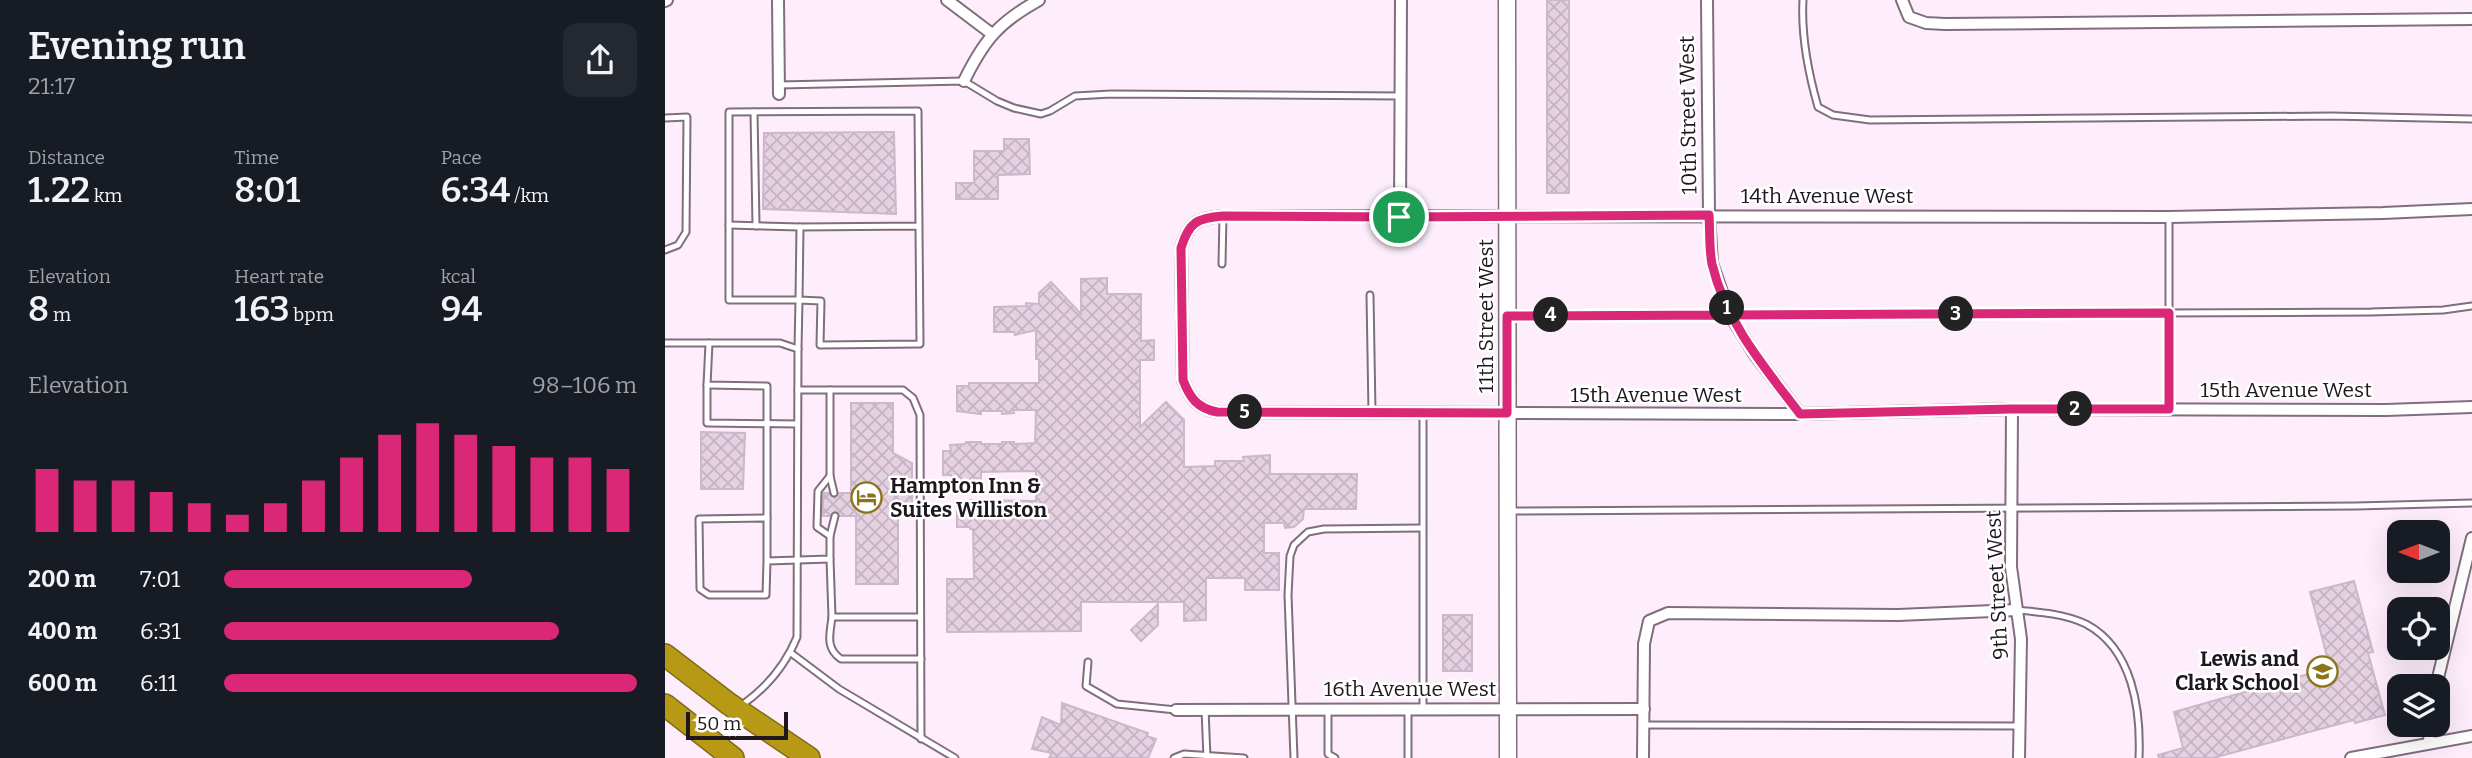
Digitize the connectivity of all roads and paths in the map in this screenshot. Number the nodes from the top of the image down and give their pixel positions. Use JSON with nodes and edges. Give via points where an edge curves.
{"nodes":[{"id":1,"x":778,"y":0,"type":"edge"},
{"id":2,"x":947,"y":0,"type":"edge"},
{"id":3,"x":1039,"y":0,"type":"edge"},
{"id":4,"x":1401,"y":0,"type":"edge"},
{"id":5,"x":1507,"y":0,"type":"edge"},
{"id":6,"x":1707,"y":0,"type":"edge"},
{"id":7,"x":1803,"y":0,"type":"edge"},
{"id":8,"x":1902,"y":0,"type":"edge"},
{"id":9,"x":2472,"y":19,"type":"edge"},
{"id":10,"x":992,"y":34,"type":"junction"},
{"id":11,"x":964,"y":81,"type":"junction"},
{"id":12,"x":779,"y":90,"type":"junction"},
{"id":13,"x":1400,"y":96,"type":"junction"},
{"id":14,"x":779,"y":111,"type":"junction"},
{"id":15,"x":754,"y":112,"type":"junction"},
{"id":16,"x":665,"y":118,"type":"edge"},
{"id":17,"x":2472,"y":119,"type":"edge"},
{"id":18,"x":2472,"y":209,"type":"edge"},
{"id":19,"x":1709,"y":215,"type":"junction"},
{"id":20,"x":1223,"y":216,"type":"junction"},
{"id":21,"x":1399,"y":217,"type":"junction"},
{"id":22,"x":1507,"y":217,"type":"junction"},
{"id":23,"x":2169,"y":217,"type":"junction"},
{"id":24,"x":729,"y":225,"type":"junction"},
{"id":25,"x":756,"y":226,"type":"junction"},
{"id":26,"x":919,"y":226,"type":"junction"},
{"id":27,"x":800,"y":227,"type":"junction"},
{"id":28,"x":665,"y":250,"type":"edge"},
{"id":29,"x":1222,"y":264,"type":"dead end"},
{"id":30,"x":1370,"y":295,"type":"dead end"},
{"id":31,"x":799,"y":300,"type":"junction"},
{"id":32,"x":2472,"y":306,"type":"edge"},
{"id":33,"x":2169,"y":313,"type":"junction"},
{"id":34,"x":1730,"y":315,"type":"junction"},
{"id":35,"x":1507,"y":316,"type":"junction"},
{"id":36,"x":665,"y":343,"type":"edge"},
{"id":37,"x":709,"y":343,"type":"junction"},
{"id":38,"x":799,"y":349,"type":"junction"},
{"id":39,"x":707,"y":385,"type":"junction"},
{"id":40,"x":798,"y":390,"type":"junction"},
{"id":41,"x":830,"y":390,"type":"junction"},
{"id":42,"x":2472,"y":407,"type":"edge"},
{"id":43,"x":2012,"y":409,"type":"junction"},
{"id":44,"x":2169,"y":409,"type":"junction"},
{"id":45,"x":1217,"y":412,"type":"joint"},
{"id":46,"x":1372,"y":412,"type":"junction"},
{"id":47,"x":1423,"y":413,"type":"junction"},
{"id":48,"x":1507,"y":413,"type":"junction"},
{"id":49,"x":1800,"y":414,"type":"junction"},
{"id":50,"x":767,"y":424,"type":"junction"},
{"id":51,"x":797,"y":424,"type":"junction"},
{"id":52,"x":830,"y":476,"type":"junction"},
{"id":53,"x":834,"y":493,"type":"dead end"},
{"id":54,"x":2472,"y":503,"type":"edge"},
{"id":55,"x":2011,"y":508,"type":"junction"},
{"id":56,"x":1507,"y":510,"type":"junction"},
{"id":57,"x":835,"y":516,"type":"dead end"},
{"id":58,"x":767,"y":518,"type":"junction"},
{"id":59,"x":1422,"y":528,"type":"junction"},
{"id":60,"x":830,"y":536,"type":"junction"},
{"id":61,"x":2472,"y":538,"type":"edge"},
{"id":62,"x":830,"y":559,"type":"junction"},
{"id":63,"x":799,"y":560,"type":"junction"},
{"id":64,"x":767,"y":561,"type":"junction"},
{"id":65,"x":2017,"y":610,"type":"junction"},
{"id":66,"x":832,"y":617,"type":"junction"},
{"id":67,"x":920,"y":617,"type":"junction"},
{"id":68,"x":791,"y":653,"type":"junction"},
{"id":69,"x":665,"y":655,"type":"edge"},
{"id":70,"x":921,"y":659,"type":"junction"},
{"id":71,"x":1088,"y":662,"type":"dead end"},
{"id":72,"x":2439,"y":674,"type":"edge"},
{"id":73,"x":665,"y":705,"type":"edge"},
{"id":74,"x":1292,"y":708,"type":"junction"},
{"id":75,"x":1328,"y":708,"type":"junction"},
{"id":76,"x":1408,"y":708,"type":"junction"},
{"id":77,"x":1423,"y":708,"type":"junction"},
{"id":78,"x":736,"y":709,"type":"junction"},
{"id":79,"x":1205,"y":709,"type":"junction"},
{"id":80,"x":1507,"y":709,"type":"junction"},
{"id":81,"x":1644,"y":709,"type":"junction"},
{"id":82,"x":1176,"y":710,"type":"joint"},
{"id":83,"x":1644,"y":725,"type":"junction"},
{"id":84,"x":2020,"y":726,"type":"junction"},
{"id":85,"x":2472,"y":736,"type":"edge"},
{"id":86,"x":2429,"y":737,"type":"edge"},
{"id":87,"x":921,"y":739,"type":"junction"},
{"id":88,"x":2429,"y":743,"type":"junction"},
{"id":89,"x":1207,"y":756,"type":"edge"},
{"id":90,"x":733,"y":758,"type":"edge"},
{"id":91,"x":809,"y":758,"type":"edge"},
{"id":92,"x":955,"y":758,"type":"edge"},
{"id":93,"x":1174,"y":758,"type":"edge"},
{"id":94,"x":1244,"y":758,"type":"edge"},
{"id":95,"x":1294,"y":758,"type":"edge"},
{"id":96,"x":1335,"y":758,"type":"edge"},
{"id":97,"x":1408,"y":758,"type":"edge"},
{"id":98,"x":1508,"y":758,"type":"edge"},
{"id":99,"x":1643,"y":758,"type":"edge"},
{"id":100,"x":2019,"y":758,"type":"edge"},
{"id":101,"x":2139,"y":758,"type":"edge"},
{"id":102,"x":2351,"y":758,"type":"edge"}],
"edges":[{"from":1,"to":12,"type":"street"},
{"from":2,"to":10,"type":"street"},
{"from":3,"to":10,"type":"street"},
{"from":4,"to":13,"type":"street"},
{"from":5,"to":22,"type":"main road","name":"11th Street West"},
{"from":6,"to":19,"type":"street","name":"10th Street West"},
{"from":7,"to":17,"type":"lane","via":[[1809,77],[1818,107],[1832,115],[1870,120]]},
{"from":8,"to":9,"type":"street","via":[[1909,18],[1945,24]]},
{"from":10,"to":11,"type":"street"},
{"from":11,"to":12,"type":"lane"},
{"from":11,"to":13,"type":"lane","via":[[997,101],[1041,114],[1075,96],[1111,94]]},
{"from":12,"to":14,"type":"lane"},
{"from":13,"to":21,"type":"street"},
{"from":14,"to":15,"type":"lane"},
{"from":14,"to":26,"type":"lane","via":[[918,111]]},
{"from":15,"to":24,"type":"lane","via":[[729,112]]},
{"from":15,"to":25,"type":"lane"},
{"from":16,"to":28,"type":"lane","via":[[687,117],[686,232],[677,245]]},
{"from":18,"to":23,"type":"street","name":"14th Avenue West"},
{"from":19,"to":22,"type":"street","name":"14th Avenue West"},
{"from":19,"to":23,"type":"street","name":"14th Avenue West"},
{"from":19,"to":34,"type":"street","name":"10th Street West","via":[[1712,263]]},
{"from":20,"to":21,"type":"street","name":"14th Avenue West"},
{"from":20,"to":29,"type":"lane"},
{"from":20,"to":45,"type":"street","name":"14th Avenue West","via":[[1203,217],[1186,231],[1181,248],[1183,380],[1189,397],[1204,410]]},
{"from":21,"to":22,"type":"street","name":"14th Avenue West"},
{"from":22,"to":35,"type":"main road","name":"11th Street West"},
{"from":23,"to":33,"type":"lane"},
{"from":24,"to":25,"type":"lane"},
{"from":24,"to":31,"type":"lane","via":[[729,300]]},
{"from":25,"to":27,"type":"lane"},
{"from":26,"to":27,"type":"lane"},
{"from":26,"to":31,"type":"lane","via":[[920,344],[820,345],[821,301]]},
{"from":27,"to":31,"type":"lane"},
{"from":30,"to":46,"type":"lane"},
{"from":31,"to":38,"type":"lane"},
{"from":32,"to":33,"type":"lane","via":[[2383,312]]},
{"from":33,"to":34,"type":"lane"},
{"from":33,"to":44,"type":"lane"},
{"from":34,"to":35,"type":"lane"},
{"from":34,"to":49,"type":"street","name":"10th Street West"},
{"from":35,"to":48,"type":"main road","name":"11th Street West"},
{"from":36,"to":37,"type":"lane"},
{"from":37,"to":38,"type":"lane","via":[[780,343]]},
{"from":37,"to":39,"type":"lane"},
{"from":38,"to":40,"type":"lane"},
{"from":39,"to":50,"type":"lane","via":[[767,386]]},
{"from":39,"to":50,"type":"lane","via":[[707,423]]},
{"from":40,"to":41,"type":"lane"},
{"from":40,"to":51,"type":"lane"},
{"from":41,"to":52,"type":"lane"},
{"from":41,"to":67,"type":"lane","via":[[903,390],[913,398],[920,415]]},
{"from":42,"to":44,"type":"street","name":"15th Avenue West"},
{"from":43,"to":44,"type":"street","name":"15th Avenue West"},
{"from":43,"to":49,"type":"street","name":"15th Avenue West"},
{"from":43,"to":55,"type":"street","name":"9th Street West"},
{"from":45,"to":46,"type":"street","name":"15th Avenue West"},
{"from":46,"to":47,"type":"street","name":"15th Avenue West"},
{"from":47,"to":48,"type":"street","name":"15th Avenue West"},
{"from":47,"to":59,"type":"lane"},
{"from":48,"to":49,"type":"street","name":"15th Avenue West"},
{"from":48,"to":56,"type":"main road","name":"11th Street West"},
{"from":50,"to":51,"type":"lane"},
{"from":50,"to":58,"type":"lane"},
{"from":51,"to":63,"type":"lane"},
{"from":52,"to":53,"type":"lane"},
{"from":52,"to":60,"type":"lane","via":[[818,491],[817,527]]},
{"from":54,"to":55,"type":"lane"},
{"from":55,"to":56,"type":"lane"},
{"from":55,"to":65,"type":"street","name":"9th Street West"},
{"from":56,"to":80,"type":"main road","name":"11th Street West"},
{"from":57,"to":60,"type":"lane"},
{"from":58,"to":64,"type":"lane"},
{"from":58,"to":64,"type":"lane","via":[[699,519],[699,589],[709,595],[766,595]]},
{"from":59,"to":74,"type":"lane","via":[[1324,528],[1308,532],[1294,545],[1288,595]]},
{"from":59,"to":77,"type":"lane"},
{"from":60,"to":62,"type":"lane"},
{"from":61,"to":72,"type":"street"},
{"from":62,"to":63,"type":"lane"},
{"from":62,"to":66,"type":"lane"},
{"from":63,"to":64,"type":"lane"},
{"from":63,"to":68,"type":"lane","via":[[797,637]]},
{"from":65,"to":81,"type":"street","via":[[1898,615],[1668,613],[1649,621],[1644,644]]},
{"from":65,"to":84,"type":"street","name":"9th Street West"},
{"from":65,"to":101,"type":"lane","via":[[2067,617],[2087,625],[2112,645],[2128,672],[2134,695]]},
{"from":66,"to":67,"type":"lane"},
{"from":66,"to":70,"type":"lane","via":[[829,647],[841,659]]},
{"from":67,"to":70,"type":"lane"},
{"from":68,"to":78,"type":"lane","via":[[759,693]]},
{"from":68,"to":87,"type":"lane","via":[[839,689]]},
{"from":69,"to":78,"type":"highway"},
{"from":70,"to":87,"type":"lane"},
{"from":71,"to":82,"type":"lane","via":[[1086,686],[1117,704]]},
{"from":73,"to":90,"type":"highway"},
{"from":74,"to":75,"type":"street","name":"16th Avenue West"},
{"from":74,"to":79,"type":"street","name":"16th Avenue West"},
{"from":74,"to":95,"type":"lane"},
{"from":75,"to":76,"type":"street","name":"16th Avenue West"},
{"from":75,"to":96,"type":"lane","via":[[1328,754]]},
{"from":76,"to":77,"type":"street","name":"16th Avenue West"},
{"from":76,"to":97,"type":"lane"},
{"from":77,"to":80,"type":"street","name":"16th Avenue West"},
{"from":78,"to":91,"type":"highway"},
{"from":79,"to":82,"type":"street","name":"16th Avenue West"},
{"from":79,"to":89,"type":"lane"},
{"from":80,"to":81,"type":"street","name":"16th Avenue West"},
{"from":80,"to":98,"type":"main road","name":"11th Street West"},
{"from":81,"to":83,"type":"street"},
{"from":83,"to":84,"type":"lane"},
{"from":83,"to":99,"type":"street"},
{"from":84,"to":100,"type":"street","name":"9th Street West"},
{"from":85,"to":88,"type":"street"},
{"from":86,"to":88,"type":"street"},
{"from":87,"to":92,"type":"lane"},
{"from":88,"to":102,"type":"street"},
{"from":89,"to":93,"type":"lane"},
{"from":89,"to":94,"type":"lane"}]}
